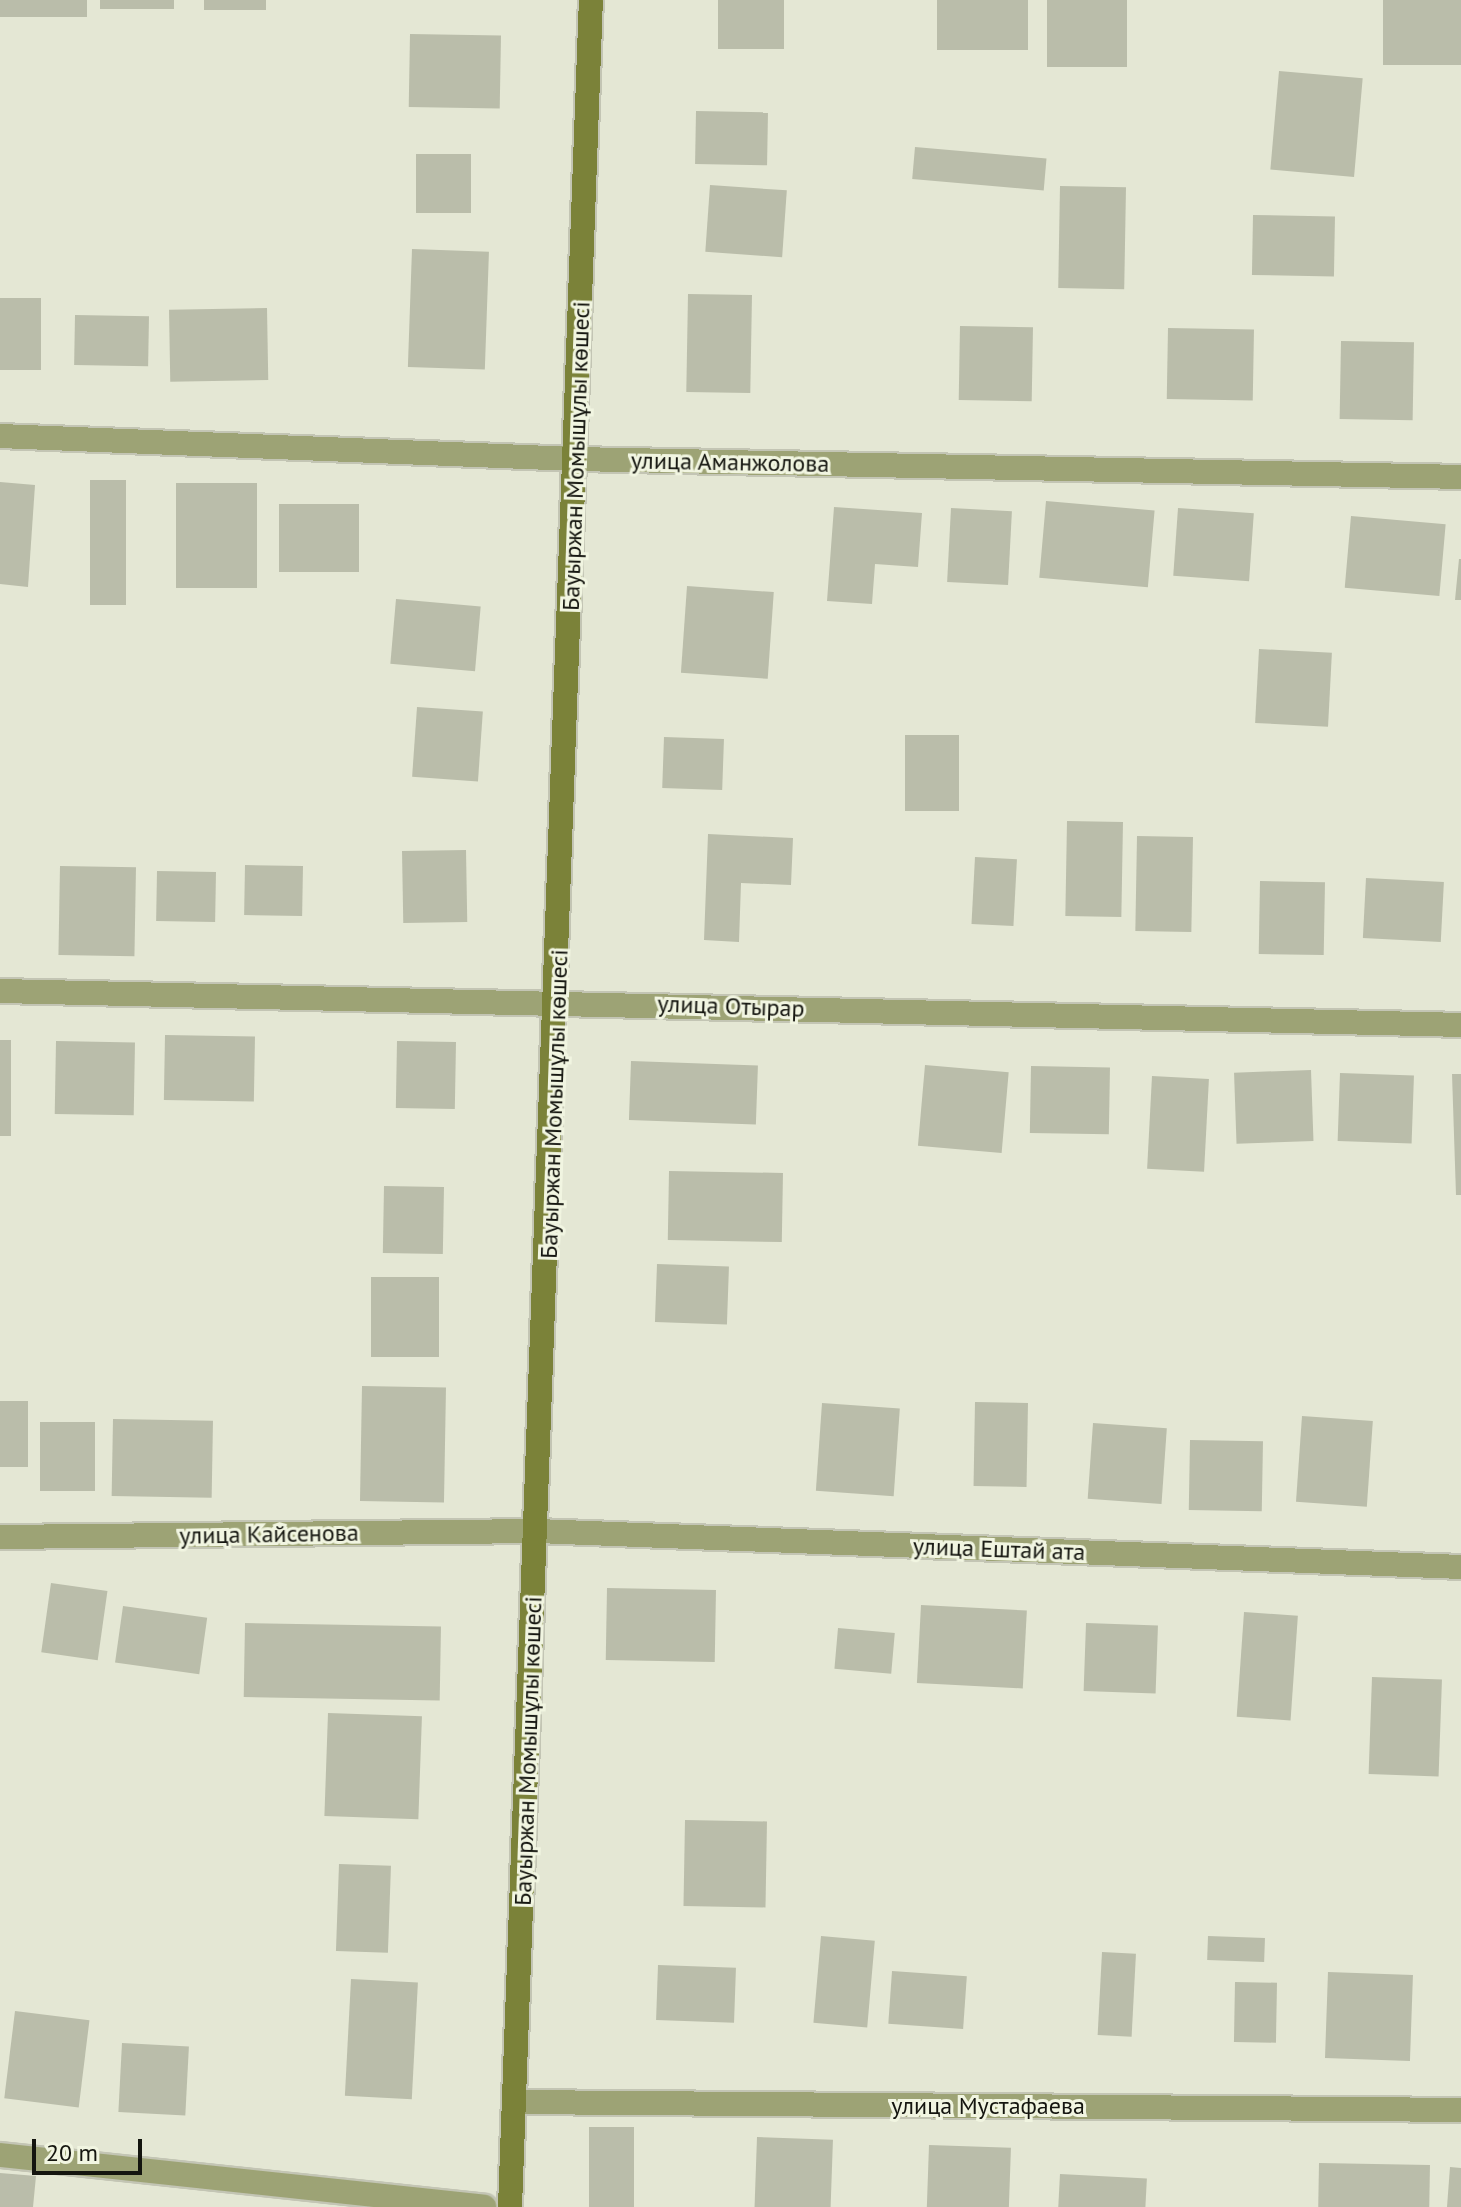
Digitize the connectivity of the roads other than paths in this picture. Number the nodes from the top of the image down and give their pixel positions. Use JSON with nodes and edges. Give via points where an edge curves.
{"nodes":[{"id":1,"x":591,"y":0,"type":"edge"},
{"id":2,"x":0,"y":436,"type":"edge"},
{"id":3,"x":575,"y":459,"type":"junction"},
{"id":4,"x":1461,"y":477,"type":"edge"},
{"id":5,"x":0,"y":991,"type":"edge"},
{"id":6,"x":558,"y":1001,"type":"junction"},
{"id":7,"x":1461,"y":1025,"type":"edge"},
{"id":8,"x":537,"y":1531,"type":"junction"},
{"id":9,"x":0,"y":1537,"type":"edge"},
{"id":10,"x":1461,"y":1567,"type":"edge"},
{"id":11,"x":514,"y":2102,"type":"junction"},
{"id":12,"x":1461,"y":2110,"type":"edge"},
{"id":13,"x":0,"y":2155,"type":"edge"},
{"id":14,"x":484,"y":2207,"type":"edge"},
{"id":15,"x":510,"y":2207,"type":"edge"}],
"edges":[{"from":1,"to":3,"type":"street","name":"Бауыржан Момышұлы көшесі"},
{"from":2,"to":3,"type":"street","name":"улица Аманжолова"},
{"from":3,"to":4,"type":"street","name":"улица Аманжолова"},
{"from":3,"to":6,"type":"street","name":"Бауыржан Момышұлы көшесі"},
{"from":5,"to":6,"type":"street","name":"улица Отырар"},
{"from":6,"to":7,"type":"street","name":"улица Отырар"},
{"from":6,"to":8,"type":"street","name":"Бауыржан Момышұлы көшесі"},
{"from":8,"to":9,"type":"street","name":"улица Кайсенова"},
{"from":8,"to":10,"type":"street","name":"улица Ештай ата"},
{"from":8,"to":11,"type":"street","name":"Бауыржан Момышұлы көшесі"},
{"from":11,"to":12,"type":"street","name":"улица Мустафаева"},
{"from":11,"to":15,"type":"street","name":"Бауыржан Момышұлы көшесі"},
{"from":13,"to":14,"type":"street"}]}
